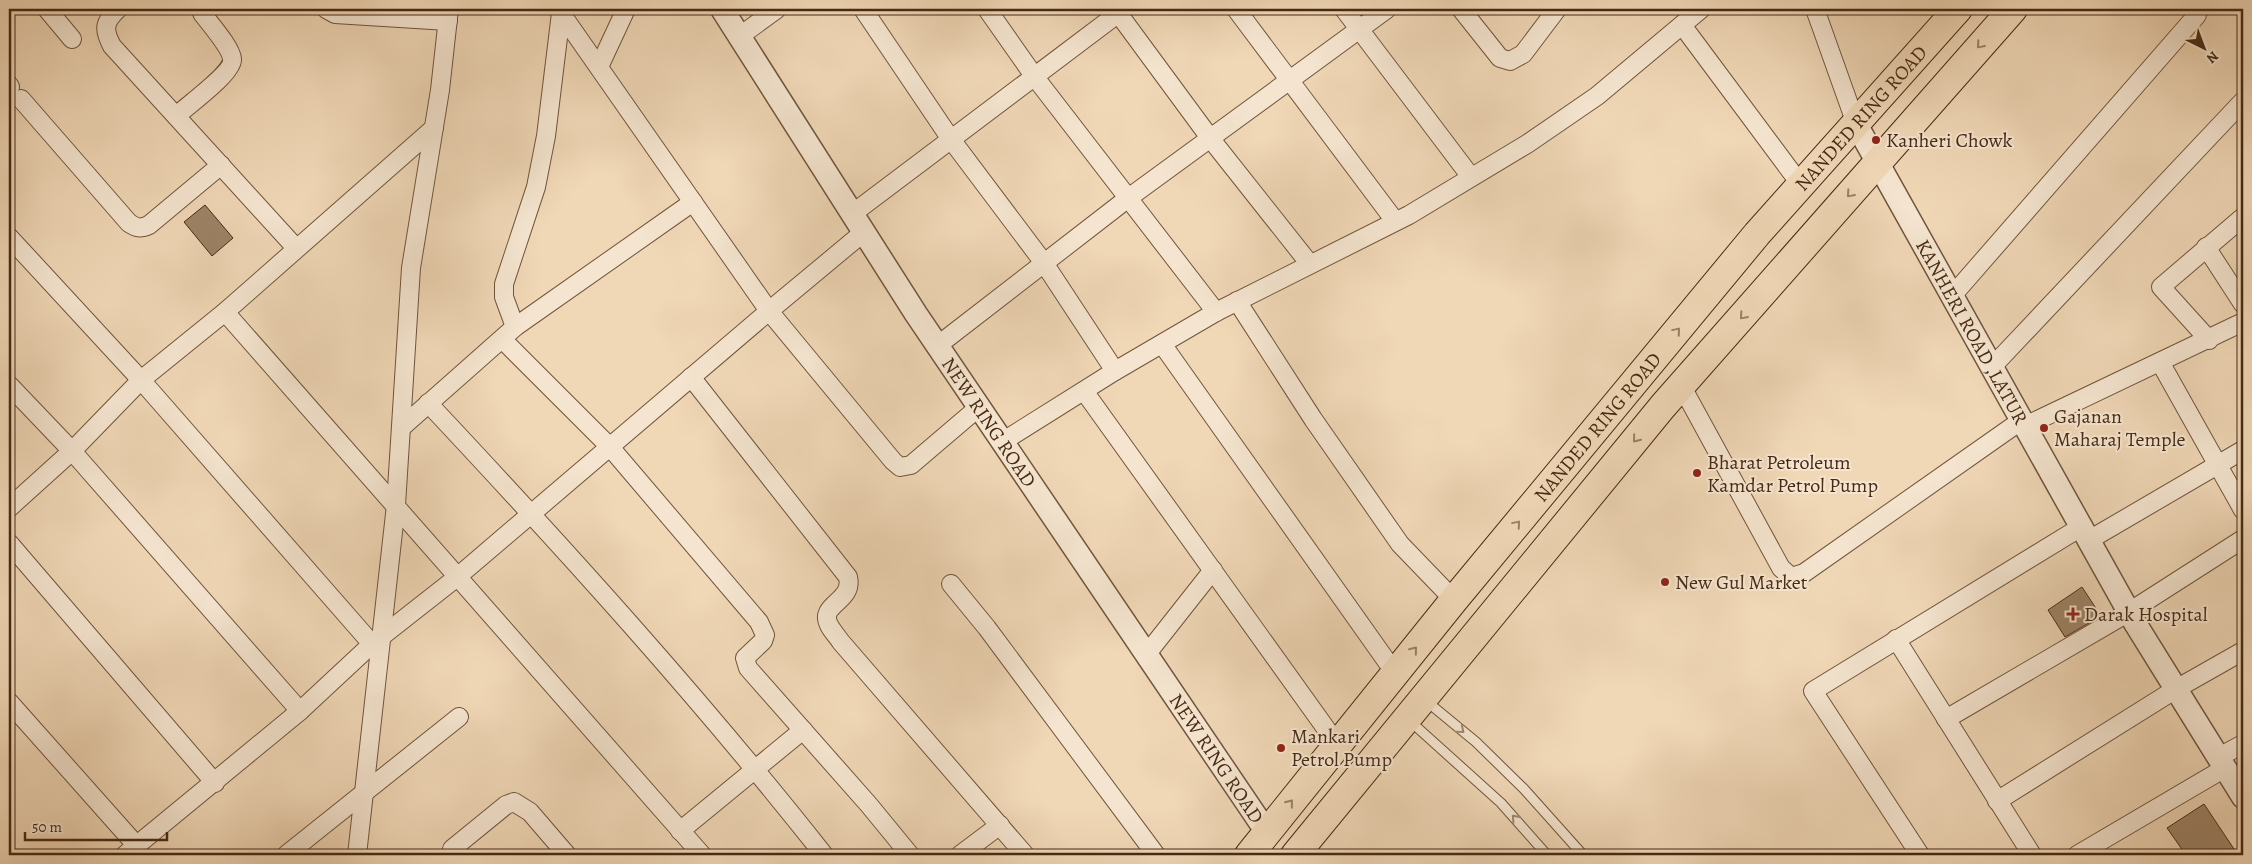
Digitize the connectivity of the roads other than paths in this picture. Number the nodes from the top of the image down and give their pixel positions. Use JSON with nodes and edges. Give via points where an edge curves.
{"nodes":[{"id":1,"x":47,"y":9,"type":"edge"},
{"id":2,"x":118,"y":9,"type":"edge"},
{"id":3,"x":326,"y":9,"type":"edge"},
{"id":4,"x":626,"y":9,"type":"edge"},
{"id":5,"x":722,"y":9,"type":"edge"},
{"id":6,"x":777,"y":9,"type":"edge"},
{"id":7,"x":863,"y":9,"type":"edge"},
{"id":8,"x":987,"y":9,"type":"edge"},
{"id":9,"x":1236,"y":9,"type":"edge"},
{"id":10,"x":1344,"y":9,"type":"edge"},
{"id":11,"x":1387,"y":9,"type":"edge"},
{"id":12,"x":1461,"y":9,"type":"edge"},
{"id":13,"x":1557,"y":9,"type":"edge"},
{"id":14,"x":1701,"y":9,"type":"edge"},
{"id":15,"x":1815,"y":9,"type":"edge"},
{"id":16,"x":1958,"y":9,"type":"edge"},
{"id":17,"x":2012,"y":9,"type":"edge"},
{"id":18,"x":1119,"y":10,"type":"edge"},
{"id":19,"x":560,"y":11,"type":"edge"},
{"id":20,"x":202,"y":13,"type":"dead end"},
{"id":21,"x":449,"y":15,"type":"edge"},
{"id":22,"x":2197,"y":15,"type":"dead end"},
{"id":23,"x":1682,"y":25,"type":"junction"},
{"id":24,"x":1360,"y":29,"type":"junction"},
{"id":25,"x":740,"y":36,"type":"junction"},
{"id":26,"x":72,"y":38,"type":"dead end"},
{"id":27,"x":599,"y":67,"type":"junction"},
{"id":28,"x":1034,"y":76,"type":"junction"},
{"id":29,"x":1288,"y":81,"type":"junction"},
{"id":30,"x":14,"y":90,"type":"edge"},
{"id":31,"x":2243,"y":101,"type":"edge"},
{"id":32,"x":176,"y":116,"type":"junction"},
{"id":33,"x":1856,"y":124,"type":"junction"},
{"id":34,"x":434,"y":128,"type":"junction"},
{"id":35,"x":950,"y":138,"type":"junction"},
{"id":36,"x":1210,"y":138,"type":"junction"},
{"id":37,"x":1878,"y":162,"type":"junction"},
{"id":38,"x":221,"y":165,"type":"junction"},
{"id":39,"x":1471,"y":177,"type":"junction"},
{"id":40,"x":1801,"y":185,"type":"junction"},
{"id":41,"x":1128,"y":198,"type":"junction"},
{"id":42,"x":692,"y":202,"type":"junction"},
{"id":43,"x":2243,"y":217,"type":"edge"},
{"id":44,"x":1395,"y":221,"type":"junction"},
{"id":45,"x":858,"y":223,"type":"junction"},
{"id":46,"x":9,"y":237,"type":"edge"},
{"id":47,"x":2206,"y":247,"type":"junction"},
{"id":48,"x":296,"y":248,"type":"junction"},
{"id":49,"x":1044,"y":263,"type":"junction"},
{"id":50,"x":1309,"y":264,"type":"junction"},
{"id":51,"x":1952,"y":296,"type":"junction"},
{"id":52,"x":1237,"y":301,"type":"junction"},
{"id":53,"x":2243,"y":304,"type":"edge"},
{"id":54,"x":769,"y":311,"type":"junction"},
{"id":55,"x":224,"y":312,"type":"junction"},
{"id":56,"x":1216,"y":312,"type":"junction"},
{"id":57,"x":2243,"y":322,"type":"edge"},
{"id":58,"x":515,"y":328,"type":"junction"},
{"id":59,"x":503,"y":340,"type":"junction"},
{"id":60,"x":2209,"y":340,"type":"junction"},
{"id":61,"x":1162,"y":344,"type":"junction"},
{"id":62,"x":937,"y":346,"type":"junction"},
{"id":63,"x":2160,"y":362,"type":"junction"},
{"id":64,"x":1992,"y":367,"type":"junction"},
{"id":65,"x":1115,"y":371,"type":"junction"},
{"id":66,"x":691,"y":377,"type":"junction"},
{"id":67,"x":141,"y":380,"type":"junction"},
{"id":68,"x":9,"y":385,"type":"edge"},
{"id":69,"x":1681,"y":386,"type":"junction"},
{"id":70,"x":1084,"y":391,"type":"junction"},
{"id":71,"x":428,"y":403,"type":"junction"},
{"id":72,"x":979,"y":407,"type":"junction"},
{"id":73,"x":2024,"y":423,"type":"junction"},
{"id":74,"x":402,"y":426,"type":"junction"},
{"id":75,"x":1002,"y":442,"type":"junction"},
{"id":76,"x":610,"y":447,"type":"junction"},
{"id":77,"x":2243,"y":450,"type":"edge"},
{"id":78,"x":72,"y":451,"type":"junction"},
{"id":79,"x":2218,"y":465,"type":"junction"},
{"id":80,"x":396,"y":505,"type":"junction"},
{"id":81,"x":9,"y":508,"type":"edge"},
{"id":82,"x":2243,"y":510,"type":"edge"},
{"id":83,"x":532,"y":514,"type":"junction"},
{"id":84,"x":2085,"y":533,"type":"junction"},
{"id":85,"x":2243,"y":539,"type":"edge"},
{"id":86,"x":9,"y":543,"type":"edge"},
{"id":87,"x":1213,"y":570,"type":"junction"},
{"id":88,"x":456,"y":578,"type":"junction"},
{"id":89,"x":951,"y":584,"type":"dead end"},
{"id":90,"x":1454,"y":600,"type":"junction"},
{"id":91,"x":2129,"y":612,"type":"junction"},
{"id":92,"x":1896,"y":639,"type":"junction"},
{"id":93,"x":376,"y":641,"type":"junction"},
{"id":94,"x":2243,"y":651,"type":"edge"},
{"id":95,"x":1146,"y":655,"type":"junction"},
{"id":96,"x":1395,"y":674,"type":"junction"},
{"id":97,"x":2176,"y":690,"type":"junction"},
{"id":98,"x":9,"y":702,"type":"edge"},
{"id":99,"x":1415,"y":708,"type":"junction"},
{"id":100,"x":300,"y":711,"type":"junction"},
{"id":101,"x":459,"y":717,"type":"dead end"},
{"id":102,"x":1946,"y":719,"type":"junction"},
{"id":103,"x":803,"y":730,"type":"junction"},
{"id":104,"x":1337,"y":744,"type":"junction"},
{"id":105,"x":2243,"y":744,"type":"edge"},
{"id":106,"x":2222,"y":763,"type":"junction"},
{"id":107,"x":755,"y":770,"type":"junction"},
{"id":108,"x":215,"y":783,"type":"junction"},
{"id":109,"x":363,"y":792,"type":"junction"},
{"id":110,"x":2243,"y":797,"type":"edge"},
{"id":111,"x":1997,"y":801,"type":"junction"},
{"id":112,"x":1000,"y":825,"type":"junction"},
{"id":113,"x":680,"y":831,"type":"junction"},
{"id":114,"x":1266,"y":831,"type":"junction"},
{"id":115,"x":131,"y":850,"type":"edge"},
{"id":116,"x":451,"y":853,"type":"edge"},
{"id":117,"x":286,"y":855,"type":"edge"},
{"id":118,"x":356,"y":855,"type":"edge"},
{"id":119,"x":566,"y":855,"type":"edge"},
{"id":120,"x":702,"y":855,"type":"edge"},
{"id":121,"x":824,"y":855,"type":"edge"},
{"id":122,"x":910,"y":855,"type":"edge"},
{"id":123,"x":960,"y":855,"type":"edge"},
{"id":124,"x":1025,"y":855,"type":"edge"},
{"id":125,"x":1156,"y":855,"type":"edge"},
{"id":126,"x":1249,"y":855,"type":"edge"},
{"id":127,"x":1294,"y":855,"type":"edge"},
{"id":128,"x":1547,"y":855,"type":"edge"},
{"id":129,"x":1583,"y":855,"type":"edge"},
{"id":130,"x":1919,"y":855,"type":"edge"},
{"id":131,"x":2032,"y":855,"type":"edge"},
{"id":132,"x":2077,"y":855,"type":"edge"}],
"edges":[{"from":1,"to":26,"type":"street"},
{"from":2,"to":32,"type":"street","via":[[106,21],[105,32],[112,46]]},
{"from":3,"to":21,"type":"street","via":[[334,14]]},
{"from":4,"to":27,"type":"street"},
{"from":5,"to":25,"type":"street","name":"NEW RING ROAD"},
{"from":6,"to":25,"type":"street"},
{"from":7,"to":35,"type":"street"},
{"from":8,"to":28,"type":"street"},
{"from":9,"to":29,"type":"street"},
{"from":10,"to":24,"type":"street"},
{"from":11,"to":24,"type":"street"},
{"from":12,"to":13,"type":"street","via":[[1500,58],[1510,61],[1523,54]]},
{"from":14,"to":23,"type":"street"},
{"from":15,"to":33,"type":"street"},
{"from":16,"to":33,"type":"highway","name":"NANDED RING ROAD"},
{"from":17,"to":37,"type":"highway","one_way":true},
{"from":18,"to":28,"type":"street"},
{"from":18,"to":36,"type":"street"},
{"from":19,"to":27,"type":"street"},
{"from":19,"to":58,"type":"street","via":[[546,136],[536,187],[504,284],[504,297]]},
{"from":20,"to":32,"type":"street","via":[[233,60],[224,75]]},
{"from":21,"to":34,"type":"street"},
{"from":22,"to":51,"type":"street"},
{"from":23,"to":39,"type":"street","via":[[1597,96],[1527,144]]},
{"from":23,"to":40,"type":"street"},
{"from":24,"to":29,"type":"street"},
{"from":24,"to":39,"type":"street"},
{"from":25,"to":45,"type":"street","name":"NEW RING ROAD"},
{"from":27,"to":42,"type":"street"},
{"from":28,"to":35,"type":"street"},
{"from":28,"to":41,"type":"street"},
{"from":29,"to":36,"type":"street"},
{"from":29,"to":44,"type":"street"},
{"from":30,"to":38,"type":"street","via":[[129,223],[136,227],[149,225]]},
{"from":31,"to":64,"type":"street"},
{"from":32,"to":38,"type":"street"},
{"from":33,"to":37,"type":"street","name":"KANHERI ROAD ,LATUR"},
{"from":33,"to":40,"type":"highway","name":"NANDED RING ROAD"},
{"from":34,"to":48,"type":"street"},
{"from":34,"to":74,"type":"street","via":[[411,268]]},
{"from":35,"to":45,"type":"street"},
{"from":35,"to":49,"type":"street"},
{"from":36,"to":41,"type":"street"},
{"from":36,"to":50,"type":"street"},
{"from":37,"to":51,"type":"street","name":"KANHERI ROAD ,LATUR"},
{"from":37,"to":69,"type":"highway","one_way":true},
{"from":38,"to":48,"type":"street"},
{"from":39,"to":44,"type":"street"},
{"from":90,"to":40,"type":"highway","name":"NANDED RING ROAD","one_way":true},
{"from":41,"to":49,"type":"street"},
{"from":41,"to":56,"type":"street"},
{"from":42,"to":54,"type":"street"},
{"from":42,"to":58,"type":"street"},
{"from":43,"to":47,"type":"street"},
{"from":44,"to":50,"type":"street"},
{"from":45,"to":54,"type":"street"},
{"from":45,"to":62,"type":"street","name":"NEW RING ROAD"},
{"from":46,"to":67,"type":"street"},
{"from":47,"to":53,"type":"street"},
{"from":47,"to":60,"type":"street","via":[[2161,287]]},
{"from":48,"to":55,"type":"street"},
{"from":49,"to":62,"type":"street"},
{"from":49,"to":65,"type":"street"},
{"from":50,"to":52,"type":"street"},
{"from":51,"to":64,"type":"street","name":"KANHERI ROAD ,LATUR"},
{"from":52,"to":56,"type":"street"},
{"from":52,"to":90,"type":"street","via":[[1313,419],[1400,544]]},
{"from":54,"to":66,"type":"street"},
{"from":54,"to":72,"type":"street","via":[[900,467],[911,465]]},
{"from":55,"to":67,"type":"street"},
{"from":55,"to":80,"type":"street"},
{"from":56,"to":61,"type":"street"},
{"from":57,"to":60,"type":"street"},
{"from":58,"to":59,"type":"street"},
{"from":59,"to":71,"type":"street"},
{"from":59,"to":76,"type":"street"},
{"from":60,"to":63,"type":"street"},
{"from":61,"to":65,"type":"street"},
{"from":61,"to":96,"type":"street"},
{"from":62,"to":72,"type":"street","name":"NEW RING ROAD"},
{"from":63,"to":73,"type":"street"},
{"from":63,"to":79,"type":"street"},
{"from":64,"to":73,"type":"street","name":"KANHERI ROAD ,LATUR"},
{"from":65,"to":70,"type":"street"},
{"from":66,"to":76,"type":"street"},
{"from":66,"to":112,"type":"street","via":[[848,576],[849,591],[828,612],[827,618],[841,642]]},
{"from":67,"to":78,"type":"street"},
{"from":67,"to":93,"type":"street"},
{"from":68,"to":78,"type":"street"},
{"from":69,"to":73,"type":"street","via":[[1781,568],[1791,577],[1804,573]]},
{"from":69,"to":99,"type":"highway","one_way":true},
{"from":70,"to":75,"type":"street"},
{"from":70,"to":87,"type":"street"},
{"from":71,"to":74,"type":"street"},
{"from":71,"to":83,"type":"street"},
{"from":72,"to":75,"type":"street","name":"NEW RING ROAD"},
{"from":73,"to":84,"type":"street","name":"KANHERI ROAD ,LATUR"},
{"from":74,"to":80,"type":"street"},
{"from":75,"to":95,"type":"street","name":"NEW RING ROAD"},
{"from":76,"to":83,"type":"street"},
{"from":76,"to":103,"type":"street","via":[[764,630],[763,641],[747,655],[745,662]]},
{"from":77,"to":79,"type":"street"},
{"from":78,"to":81,"type":"street"},
{"from":78,"to":100,"type":"street"},
{"from":79,"to":82,"type":"street"},
{"from":79,"to":84,"type":"street"},
{"from":80,"to":88,"type":"street"},
{"from":80,"to":93,"type":"street"},
{"from":83,"to":88,"type":"street"},
{"from":83,"to":107,"type":"street"},
{"from":84,"to":91,"type":"street","name":"KANHERI ROAD ,LATUR"},
{"from":84,"to":92,"type":"street"},
{"from":85,"to":91,"type":"street"},
{"from":86,"to":108,"type":"street"},
{"from":87,"to":95,"type":"street"},
{"from":87,"to":104,"type":"street"},
{"from":88,"to":93,"type":"street"},
{"from":88,"to":113,"type":"street"},
{"from":89,"to":125,"type":"street"},
{"from":96,"to":90,"type":"highway","name":"NANDED RING ROAD","one_way":true},
{"from":91,"to":97,"type":"street","name":"KANHERI ROAD ,LATUR"},
{"from":91,"to":102,"type":"street"},
{"from":92,"to":102,"type":"street"},
{"from":92,"to":130,"type":"street","via":[[1813,691]]},
{"from":93,"to":100,"type":"street"},
{"from":93,"to":109,"type":"street"},
{"from":94,"to":97,"type":"street"},
{"from":95,"to":114,"type":"street","name":"NEW RING ROAD"},
{"from":96,"to":104,"type":"highway","name":"NANDED RING ROAD"},
{"from":97,"to":106,"type":"street","name":"KANHERI ROAD ,LATUR"},
{"from":97,"to":111,"type":"street"},
{"from":98,"to":115,"type":"street"},
{"from":99,"to":127,"type":"highway"},
{"from":128,"to":99,"type":"lane","one_way":true},
{"from":99,"to":129,"type":"lane","one_way":true,"via":[[1476,742],[1524,789]]},
{"from":100,"to":108,"type":"street"},
{"from":101,"to":109,"type":"street"},
{"from":102,"to":111,"type":"street"},
{"from":103,"to":107,"type":"street"},
{"from":103,"to":122,"type":"street"},
{"from":114,"to":104,"type":"highway","name":"NANDED RING ROAD","one_way":true},
{"from":105,"to":106,"type":"street"},
{"from":106,"to":110,"type":"street","name":"KANHERI ROAD ,LATUR"},
{"from":106,"to":132,"type":"street"},
{"from":107,"to":113,"type":"street"},
{"from":107,"to":121,"type":"street"},
{"from":108,"to":115,"type":"street"},
{"from":109,"to":117,"type":"street"},
{"from":109,"to":118,"type":"street"},
{"from":111,"to":131,"type":"street"},
{"from":112,"to":123,"type":"street"},
{"from":112,"to":124,"type":"street"},
{"from":113,"to":120,"type":"street"},
{"from":114,"to":126,"type":"highway","name":"NANDED RING ROAD"},
{"from":116,"to":119,"type":"street","via":[[506,805],[514,802],[530,812]]}]}
